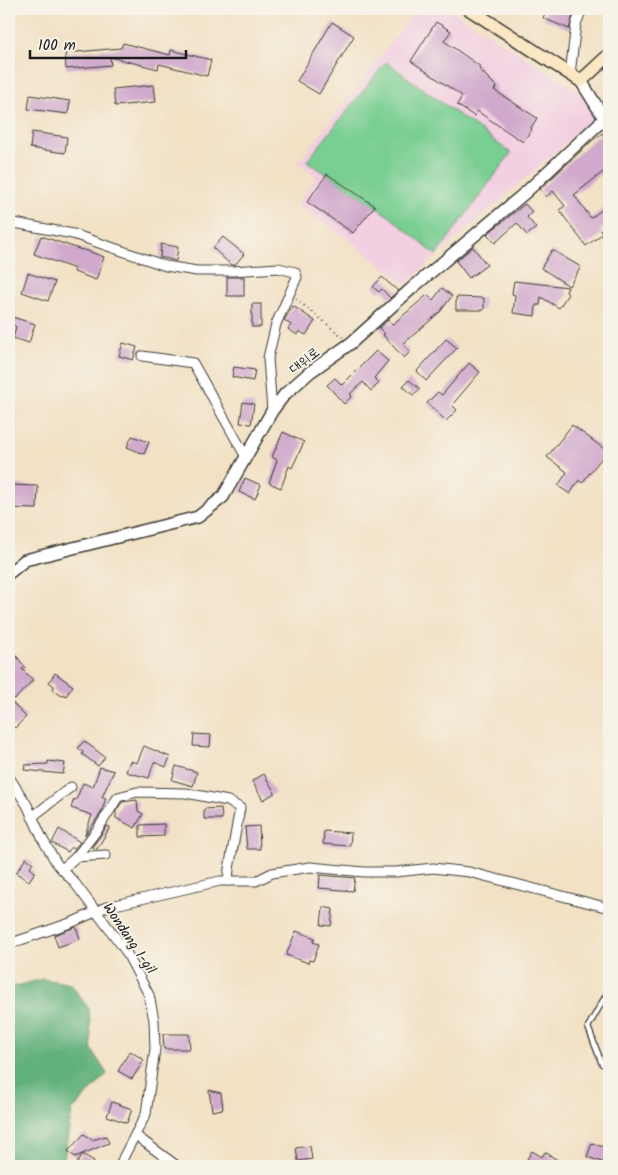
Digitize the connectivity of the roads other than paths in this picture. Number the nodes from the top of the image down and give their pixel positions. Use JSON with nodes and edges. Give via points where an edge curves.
{"nodes":[{"id":1,"x":469,"y":9,"type":"edge"},
{"id":2,"x":582,"y":9,"type":"edge"},
{"id":3,"x":609,"y":55,"type":"edge"},
{"id":4,"x":575,"y":78,"type":"junction"},
{"id":5,"x":607,"y":122,"type":"edge"},
{"id":6,"x":9,"y":222,"type":"edge"},
{"id":7,"x":142,"y":356,"type":"dead end"},
{"id":8,"x":272,"y":411,"type":"junction"},
{"id":9,"x":246,"y":458,"type":"junction"},
{"id":10,"x":10,"y":569,"type":"edge"},
{"id":11,"x":9,"y":777,"type":"edge"},
{"id":12,"x":72,"y":786,"type":"dead end"},
{"id":13,"x":32,"y":817,"type":"junction"},
{"id":14,"x":106,"y":855,"type":"dead end"},
{"id":15,"x":76,"y":858,"type":"junction"},
{"id":16,"x":62,"y":869,"type":"junction"},
{"id":17,"x":228,"y":881,"type":"junction"},
{"id":18,"x":609,"y":908,"type":"edge"},
{"id":19,"x":96,"y":912,"type":"junction"},
{"id":20,"x":9,"y":944,"type":"edge"},
{"id":21,"x":609,"y":990,"type":"edge"},
{"id":22,"x":609,"y":1066,"type":"edge"},
{"id":23,"x":135,"y":1134,"type":"junction"},
{"id":24,"x":120,"y":1166,"type":"edge"},
{"id":25,"x":177,"y":1166,"type":"edge"}],
"edges":[{"from":1,"to":4,"type":"main road"},
{"from":2,"to":4,"type":"street","via":[[576,24]]},
{"from":3,"to":4,"type":"main road"},
{"from":4,"to":5,"type":"street"},
{"from":5,"to":8,"type":"street","name":"대위로","via":[[351,343],[310,372],[285,394]]},
{"from":6,"to":8,"type":"street","via":[[73,234],[166,266],[197,271],[278,268],[295,272],[297,277],[276,324],[268,358]]},
{"from":7,"to":9,"type":"street","via":[[193,363]]},
{"from":8,"to":9,"type":"street","name":"대위로"},
{"from":9,"to":10,"type":"street","name":"대위로","via":[[222,497],[198,517],[25,560]]},
{"from":11,"to":13,"type":"street","name":"Wondang 1-gil"},
{"from":12,"to":13,"type":"street"},
{"from":13,"to":16,"type":"street","name":"Wondang 1-gil","via":[[42,840]]},
{"from":14,"to":15,"type":"street"},
{"from":15,"to":16,"type":"street"},
{"from":15,"to":17,"type":"street","via":[[118,797],[137,792],[186,793],[228,801],[240,808]]},
{"from":16,"to":19,"type":"street","name":"Wondang 1-gil"},
{"from":17,"to":18,"type":"street","via":[[256,881],[272,873],[310,867],[364,872],[433,868],[469,872]]},
{"from":17,"to":19,"type":"street","via":[[106,907]]},
{"from":19,"to":20,"type":"street"},
{"from":19,"to":23,"type":"street","name":"Wondang 1-gil","via":[[140,976],[149,995],[154,1020],[155,1049],[146,1114]]},
{"from":21,"to":22,"type":"lane","via":[[588,1027],[602,1064]]},
{"from":23,"to":24,"type":"street","name":"Wondang 1-gil"},
{"from":23,"to":25,"type":"street"}]}
